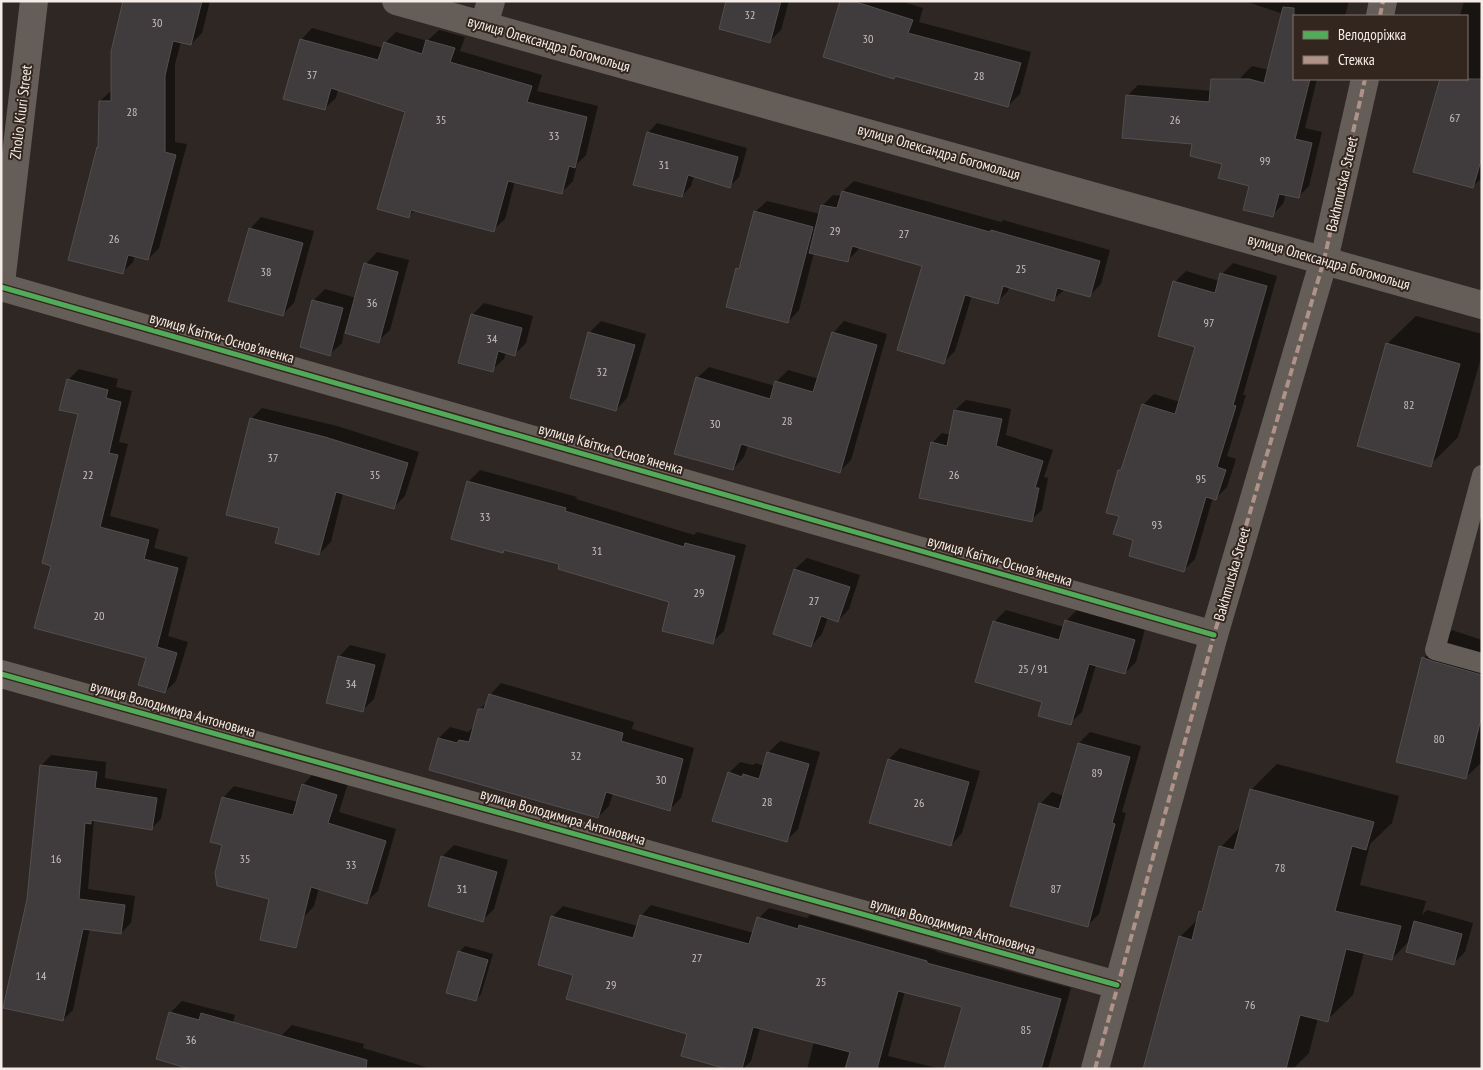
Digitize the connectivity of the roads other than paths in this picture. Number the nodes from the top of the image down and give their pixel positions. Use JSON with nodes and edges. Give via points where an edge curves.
{"nodes":[{"id":1,"x":34,"y":1,"type":"edge"},
{"id":2,"x":396,"y":1,"type":"edge"},
{"id":3,"x":1383,"y":1,"type":"edge"},
{"id":4,"x":488,"y":13,"type":"edge"},
{"id":5,"x":1380,"y":15,"type":"edge"},
{"id":6,"x":1365,"y":80,"type":"edge"},
{"id":7,"x":1324,"y":260,"type":"junction"},
{"id":8,"x":1,"y":283,"type":"edge"},
{"id":9,"x":1,"y":287,"type":"edge"},
{"id":10,"x":1482,"y":305,"type":"edge"},
{"id":11,"x":1482,"y":475,"type":"edge"},
{"id":12,"x":1214,"y":635,"type":"junction"},
{"id":13,"x":1482,"y":663,"type":"edge"},
{"id":14,"x":1,"y":674,"type":"edge"},
{"id":15,"x":1118,"y":985,"type":"junction"},
{"id":16,"x":1095,"y":1069,"type":"edge"}],
"edges":[{"from":1,"to":8,"type":"street","name":"Zholio Kiuri Street"},
{"from":2,"to":4,"type":"street","name":"вулиця Олександра Богомольця"},
{"from":3,"to":5,"type":"street"},
{"from":4,"to":7,"type":"street","name":"вулиця Олександра Богомольця"},
{"from":6,"to":7,"type":"street","name":"Bakhmutska Street"},
{"from":7,"to":10,"type":"street","name":"вулиця Олександра Богомольця"},
{"from":7,"to":12,"type":"street","name":"Bakhmutska Street"},
{"from":9,"to":12,"type":"street","name":"вулиця Квітки-Основ'яненка"},
{"from":11,"to":13,"type":"lane","via":[[1435,650]]},
{"from":12,"to":15,"type":"street","name":"Bakhmutska Street"},
{"from":14,"to":15,"type":"street","name":"вулиця Володимира Антоновича"},
{"from":15,"to":16,"type":"street","name":"Bakhmutska Street"}]}
